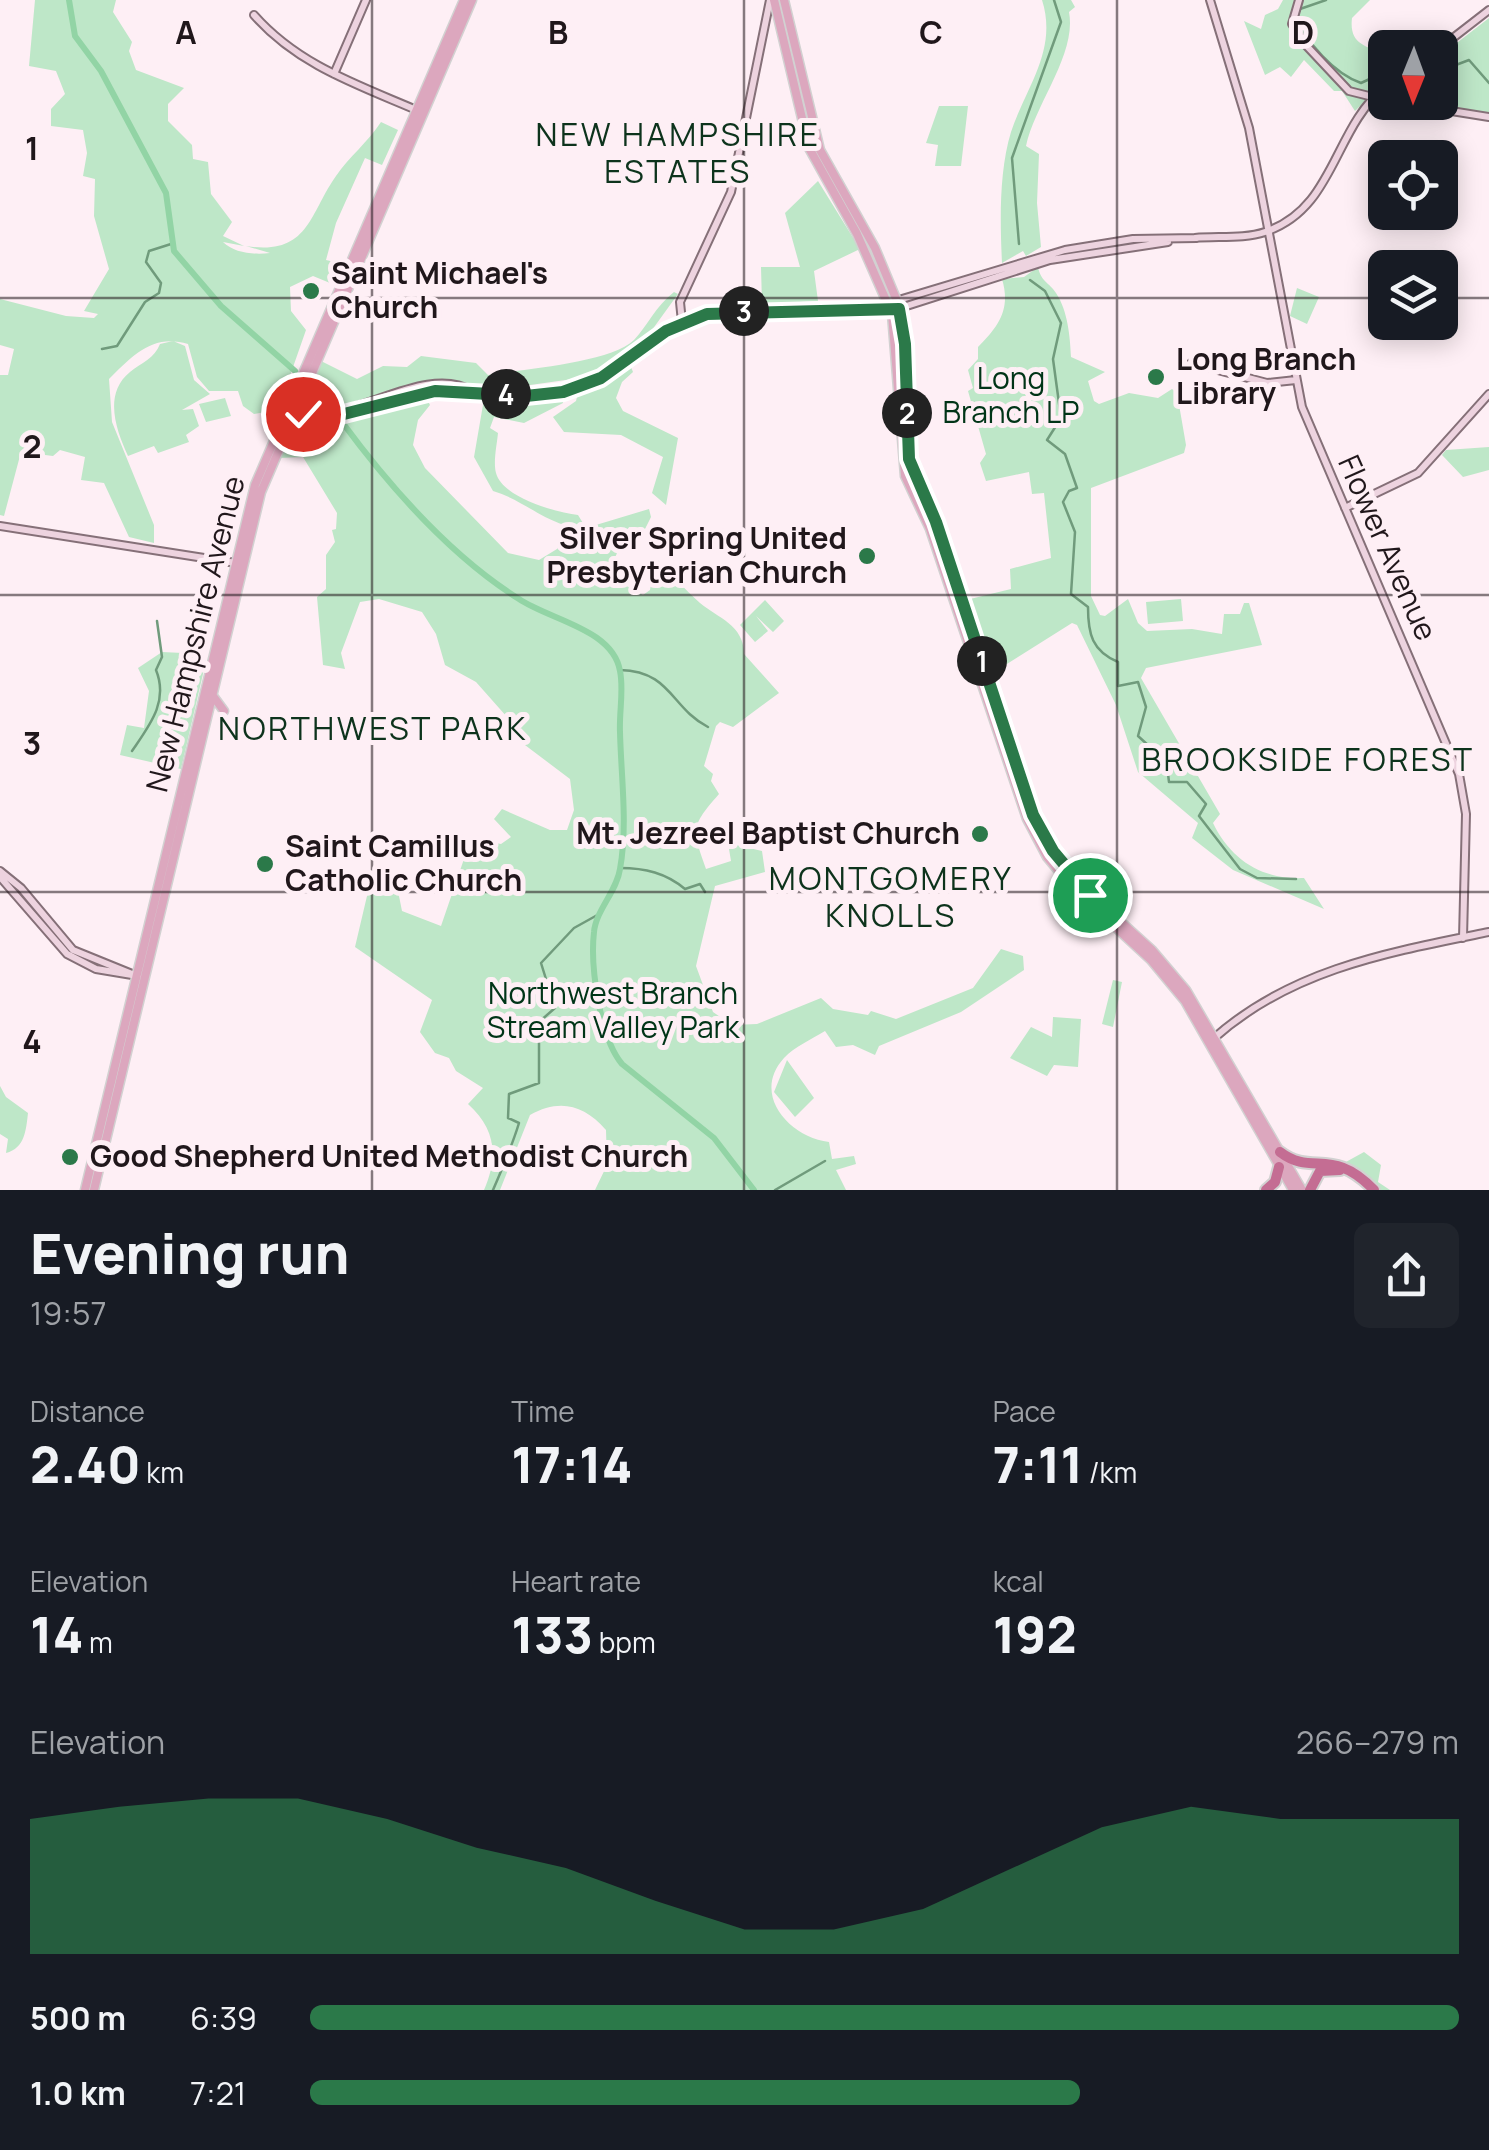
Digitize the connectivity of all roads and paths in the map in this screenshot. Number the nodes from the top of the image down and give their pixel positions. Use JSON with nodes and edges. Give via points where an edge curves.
{"nodes":[{"id":1,"x":366,"y":0,"type":"edge"},
{"id":2,"x":464,"y":0,"type":"edge"},
{"id":3,"x":472,"y":0,"type":"edge"},
{"id":4,"x":772,"y":0,"type":"edge"},
{"id":5,"x":784,"y":0,"type":"edge"},
{"id":6,"x":1210,"y":0,"type":"edge"},
{"id":7,"x":1299,"y":0,"type":"edge"},
{"id":8,"x":1489,"y":10,"type":"edge"},
{"id":9,"x":254,"y":15,"type":"dead end"},
{"id":10,"x":779,"y":20,"type":"junction"},
{"id":11,"x":766,"y":22,"type":"junction"},
{"id":12,"x":1458,"y":34,"type":"edge"},
{"id":13,"x":334,"y":74,"type":"junction"},
{"id":14,"x":1350,"y":91,"type":"junction"},
{"id":15,"x":1368,"y":95,"type":"edge"},
{"id":16,"x":1368,"y":103,"type":"edge"},
{"id":17,"x":419,"y":111,"type":"junction"},
{"id":18,"x":1360,"y":113,"type":"junction"},
{"id":19,"x":1458,"y":113,"type":"edge"},
{"id":20,"x":1489,"y":118,"type":"edge"},
{"id":21,"x":1268,"y":231,"type":"junction"},
{"id":22,"x":894,"y":306,"type":"junction"},
{"id":23,"x":682,"y":322,"type":"junction"},
{"id":24,"x":1191,"y":363,"type":"dead end"},
{"id":25,"x":1296,"y":380,"type":"junction"},
{"id":26,"x":305,"y":384,"type":"junction"},
{"id":27,"x":1489,"y":394,"type":"edge"},
{"id":28,"x":292,"y":406,"type":"junction"},
{"id":29,"x":316,"y":413,"type":"junction"},
{"id":30,"x":339,"y":413,"type":"junction"},
{"id":31,"x":280,"y":440,"type":"junction"},
{"id":32,"x":1345,"y":508,"type":"junction"},
{"id":33,"x":0,"y":526,"type":"edge"},
{"id":34,"x":239,"y":564,"type":"junction"},
{"id":35,"x":212,"y":692,"type":"junction"},
{"id":36,"x":224,"y":711,"type":"dead end"},
{"id":37,"x":0,"y":874,"type":"edge"},
{"id":38,"x":1489,"y":932,"type":"edge"},
{"id":39,"x":1463,"y":938,"type":"junction"},
{"id":40,"x":141,"y":976,"type":"junction"},
{"id":41,"x":1210,"y":1039,"type":"junction"},
{"id":42,"x":1280,"y":1152,"type":"junction"},
{"id":43,"x":1279,"y":1166,"type":"junction"},
{"id":44,"x":85,"y":1190,"type":"edge"},
{"id":45,"x":94,"y":1190,"type":"edge"},
{"id":46,"x":1266,"y":1190,"type":"edge"},
{"id":47,"x":1293,"y":1190,"type":"edge"},
{"id":48,"x":1302,"y":1190,"type":"edge"},
{"id":49,"x":1310,"y":1190,"type":"edge"},
{"id":50,"x":1362,"y":1190,"type":"edge"},
{"id":51,"x":1374,"y":1190,"type":"edge"}],
"edges":[{"from":1,"to":13,"type":"street"},
{"from":2,"to":17,"type":"main road","name":"New Hampshire Avenue"},
{"from":3,"to":17,"type":"main road","name":"New Hampshire Avenue"},
{"from":4,"to":10,"type":"main road"},
{"from":4,"to":11,"type":"street"},
{"from":5,"to":22,"type":"main road","via":[[820,150],[874,248]]},
{"from":6,"to":21,"type":"street","name":"Flower Avenue","via":[[1249,128]]},
{"from":7,"to":14,"type":"street","via":[[1292,16],[1296,32]]},
{"from":8,"to":12,"type":"street"},
{"from":9,"to":13,"type":"street","via":[[287,49]]},
{"from":10,"to":11,"type":"main road"},
{"from":10,"to":22,"type":"main road","via":[[809,148]]},
{"from":11,"to":23,"type":"street","via":[[730,192],[680,302]]},
{"from":13,"to":17,"type":"street"},
{"from":14,"to":15,"type":"street"},
{"from":14,"to":18,"type":"street"},
{"from":16,"to":18,"type":"street"},
{"from":17,"to":26,"type":"main road","name":"New Hampshire Avenue"},
{"from":17,"to":28,"type":"main road","name":"New Hampshire Avenue"},
{"from":18,"to":21,"type":"street","via":[[1308,206]]},
{"from":19,"to":20,"type":"street"},
{"from":21,"to":22,"type":"street","via":[[1050,260]]},
{"from":21,"to":25,"type":"street","name":"Flower Avenue"},
{"from":22,"to":23,"type":"street","via":[[728,312]]},
{"from":22,"to":41,"type":"main road","via":[[905,344],[909,459],[1033,815],[1072,876],[1168,967]]},
{"from":23,"to":30,"type":"street","via":[[601,378],[567,389],[522,394],[420,388]]},
{"from":24,"to":25,"type":"street","via":[[1267,384]]},
{"from":25,"to":32,"type":"street","name":"Flower Avenue"},
{"from":26,"to":28,"type":"main road","name":"New Hampshire Avenue"},
{"from":26,"to":29,"type":"main road","via":[[304,398]]},
{"from":27,"to":32,"type":"street","via":[[1408,480]]},
{"from":28,"to":29,"type":"street"},
{"from":28,"to":30,"type":"street","via":[[310,416]]},
{"from":28,"to":31,"type":"main road","name":"New Hampshire Avenue"},
{"from":28,"to":34,"type":"main road","name":"New Hampshire Avenue","via":[[262,463]]},
{"from":29,"to":30,"type":"street"},
{"from":30,"to":31,"type":"main road"},
{"from":31,"to":34,"type":"main road","name":"New Hampshire Avenue"},
{"from":32,"to":39,"type":"street","name":"Flower Avenue","via":[[1459,774],[1466,814]]},
{"from":33,"to":34,"type":"street"},
{"from":34,"to":35,"type":"main road","name":"New Hampshire Avenue"},
{"from":34,"to":40,"type":"main road","name":"New Hampshire Avenue"},
{"from":35,"to":36,"type":"main road"},
{"from":35,"to":40,"type":"main road","name":"New Hampshire Avenue"},
{"from":37,"to":40,"type":"street","via":[[67,954],[96,969]]},
{"from":38,"to":39,"type":"street"},
{"from":39,"to":41,"type":"street","via":[[1344,963]]},
{"from":40,"to":44,"type":"main road","name":"New Hampshire Avenue"},
{"from":40,"to":45,"type":"main road","name":"New Hampshire Avenue"},
{"from":41,"to":42,"type":"main road"},
{"from":41,"to":43,"type":"main road"},
{"from":42,"to":48,"type":"main road"},
{"from":42,"to":51,"type":"highway","via":[[1296,1162],[1338,1163]]},
{"from":43,"to":46,"type":"highway"},
{"from":43,"to":47,"type":"main road"},
{"from":49,"to":50,"type":"highway","via":[[1316,1174],[1331,1168]]}]}
